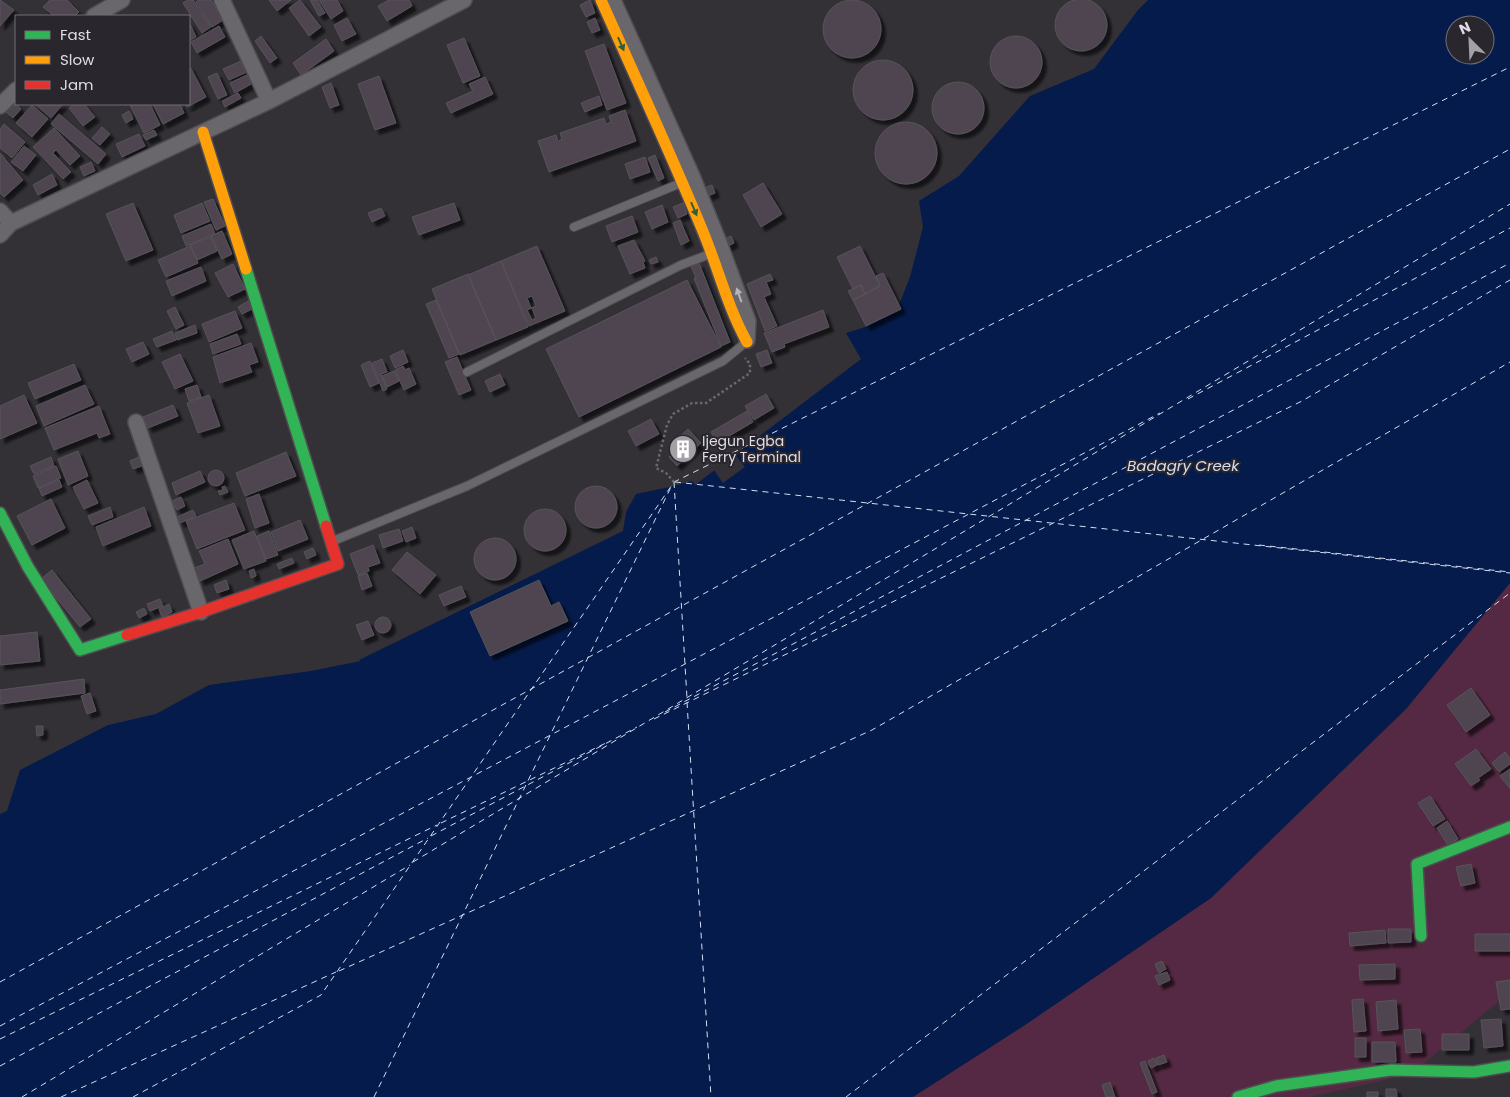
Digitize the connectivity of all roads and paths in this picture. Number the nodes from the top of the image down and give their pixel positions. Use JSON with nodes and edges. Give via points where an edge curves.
{"nodes":[{"id":1,"x":122,"y":0,"type":"edge"},
{"id":2,"x":222,"y":0,"type":"edge"},
{"id":3,"x":464,"y":0,"type":"edge"},
{"id":4,"x":601,"y":0,"type":"edge"},
{"id":5,"x":613,"y":0,"type":"edge"},
{"id":6,"x":96,"y":15,"type":"edge"},
{"id":7,"x":15,"y":91,"type":"edge"},
{"id":8,"x":268,"y":102,"type":"junction"},
{"id":9,"x":0,"y":106,"type":"edge"},
{"id":10,"x":203,"y":132,"type":"junction"},
{"id":11,"x":683,"y":182,"type":"junction"},
{"id":12,"x":0,"y":211,"type":"edge"},
{"id":13,"x":12,"y":224,"type":"junction"},
{"id":14,"x":574,"y":227,"type":"dead end"},
{"id":15,"x":0,"y":235,"type":"edge"},
{"id":16,"x":712,"y":253,"type":"junction"},
{"id":17,"x":743,"y":345,"type":"junction"},
{"id":18,"x":467,"y":372,"type":"dead end"},
{"id":19,"x":136,"y":422,"type":"dead end"},
{"id":20,"x":674,"y":482,"type":"dead end"},
{"id":21,"x":0,"y":513,"type":"edge"},
{"id":22,"x":331,"y":542,"type":"junction"},
{"id":23,"x":201,"y":612,"type":"junction"},
{"id":24,"x":1510,"y":827,"type":"edge"},
{"id":25,"x":1421,"y":936,"type":"dead end"},
{"id":26,"x":1510,"y":1066,"type":"edge"},
{"id":27,"x":1238,"y":1097,"type":"edge"}],
"edges":[{"from":1,"to":6,"type":"street"},
{"from":2,"to":8,"type":"street"},
{"from":3,"to":8,"type":"street"},
{"from":4,"to":11,"type":"street","one_way":true},
{"from":17,"to":5,"type":"street","one_way":true,"via":[[748,321],[720,245]]},
{"from":7,"to":9,"type":"street"},
{"from":8,"to":10,"type":"street"},
{"from":10,"to":13,"type":"street"},
{"from":10,"to":22,"type":"street"},
{"from":11,"to":14,"type":"lane"},
{"from":11,"to":16,"type":"street","one_way":true},
{"from":12,"to":13,"type":"street"},
{"from":13,"to":15,"type":"street"},
{"from":16,"to":17,"type":"street"},
{"from":16,"to":18,"type":"lane","via":[[681,265]]},
{"from":17,"to":20,"type":"path","via":[[750,373],[706,403],[692,403],[672,414],[656,468]]},
{"from":17,"to":22,"type":"lane","via":[[723,362],[467,486]]},
{"from":19,"to":23,"type":"street"},
{"from":21,"to":23,"type":"street","via":[[28,567],[80,650]]},
{"from":22,"to":23,"type":"street","via":[[338,564]]},
{"from":24,"to":25,"type":"street","via":[[1417,864]]},
{"from":26,"to":27,"type":"street","via":[[1474,1072],[1391,1070],[1276,1086]]}]}
